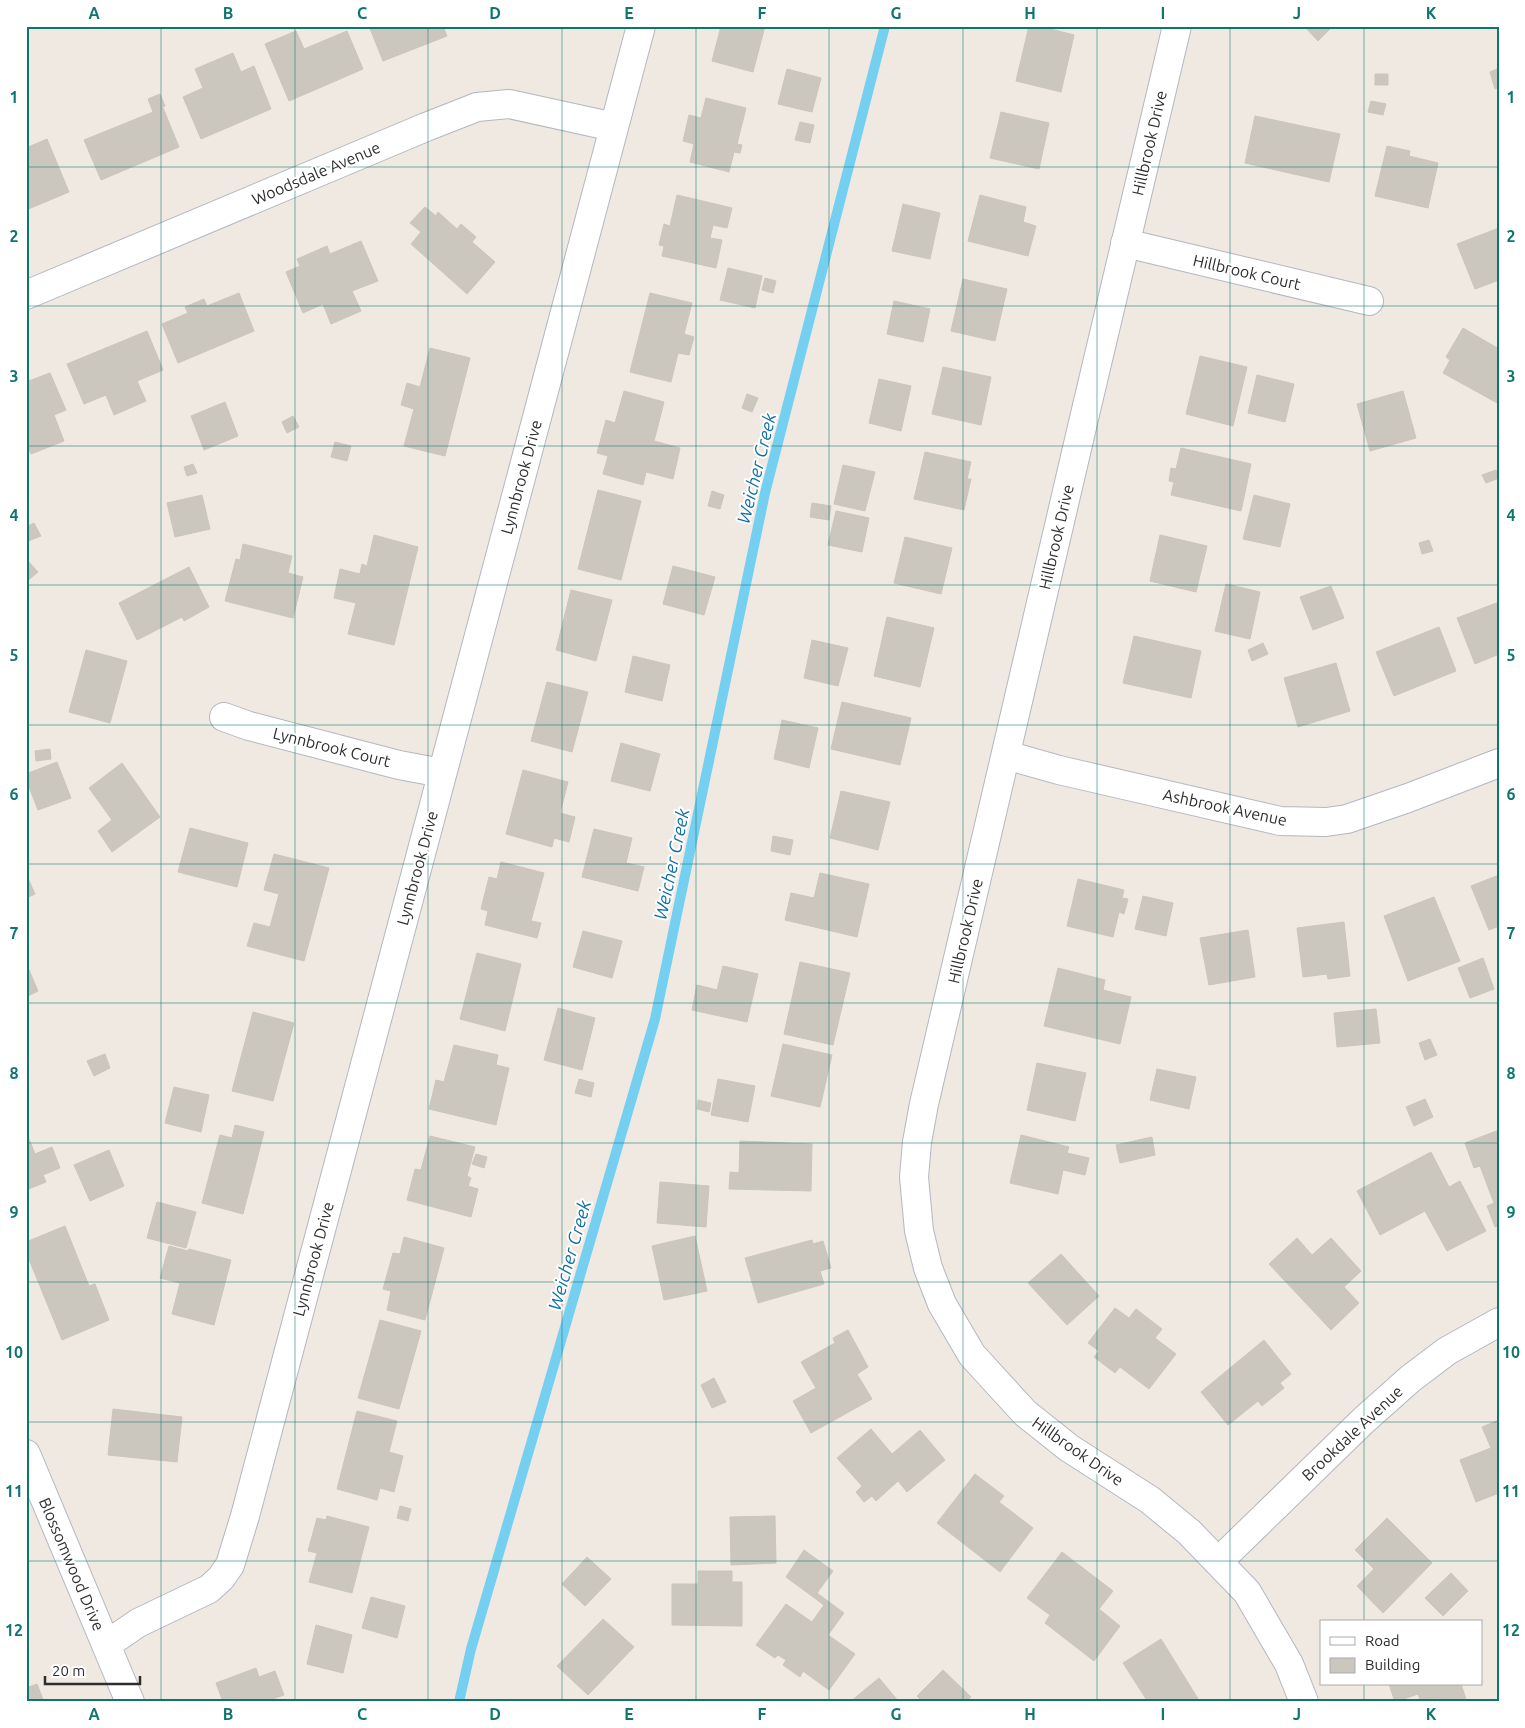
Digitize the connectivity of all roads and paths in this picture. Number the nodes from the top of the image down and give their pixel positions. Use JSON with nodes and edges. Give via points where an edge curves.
{"nodes":[{"id":1,"x":641,"y":26,"type":"edge"},
{"id":2,"x":1177,"y":26,"type":"edge"},
{"id":3,"x":614,"y":127,"type":"junction"},
{"id":4,"x":1126,"y":243,"type":"junction"},
{"id":5,"x":26,"y":295,"type":"edge"},
{"id":6,"x":1369,"y":301,"type":"dead end"},
{"id":7,"x":224,"y":717,"type":"dead end"},
{"id":8,"x":1006,"y":755,"type":"junction"},
{"id":9,"x":1499,"y":763,"type":"edge"},
{"id":10,"x":442,"y":773,"type":"junction"},
{"id":11,"x":1499,"y":1322,"type":"edge"},
{"id":12,"x":26,"y":1454,"type":"edge"},
{"id":13,"x":1218,"y":1562,"type":"junction"},
{"id":14,"x":106,"y":1644,"type":"junction"},
{"id":15,"x":130,"y":1702,"type":"edge"},
{"id":16,"x":1304,"y":1702,"type":"edge"}],
"edges":[{"from":1,"to":3,"type":"street","name":"Lynnbrook Drive"},
{"from":2,"to":4,"type":"street","name":"Hillbrook Drive"},
{"from":3,"to":5,"type":"street","name":"Woodsdale Avenue","via":[[509,104],[477,107]]},
{"from":3,"to":10,"type":"street","name":"Lynnbrook Drive"},
{"from":4,"to":6,"type":"street","name":"Hillbrook Court"},
{"from":4,"to":8,"type":"street","name":"Hillbrook Drive"},
{"from":7,"to":10,"type":"street","name":"Lynnbrook Court","via":[[389,762]]},
{"from":8,"to":9,"type":"street","name":"Ashbrook Avenue","via":[[1280,821],[1317,822],[1347,819]]},
{"from":8,"to":13,"type":"street","name":"Hillbrook Drive","via":[[917,1142],[914,1177],[919,1231],[928,1268],[942,1304],[972,1355],[1025,1413],[1069,1448],[1150,1500],[1189,1532]]},
{"from":10,"to":14,"type":"street","name":"Lynnbrook Drive","via":[[230,1564],[209,1589],[138,1623]]},
{"from":11,"to":13,"type":"street","name":"Brookdale Avenue","via":[[1447,1351],[1410,1379]]},
{"from":12,"to":14,"type":"street","name":"Blossomwood Drive"},
{"from":13,"to":16,"type":"street","name":"Hillbrook Drive","via":[[1247,1592],[1289,1664]]},
{"from":14,"to":15,"type":"street","name":"Blossomwood Drive"}]}
